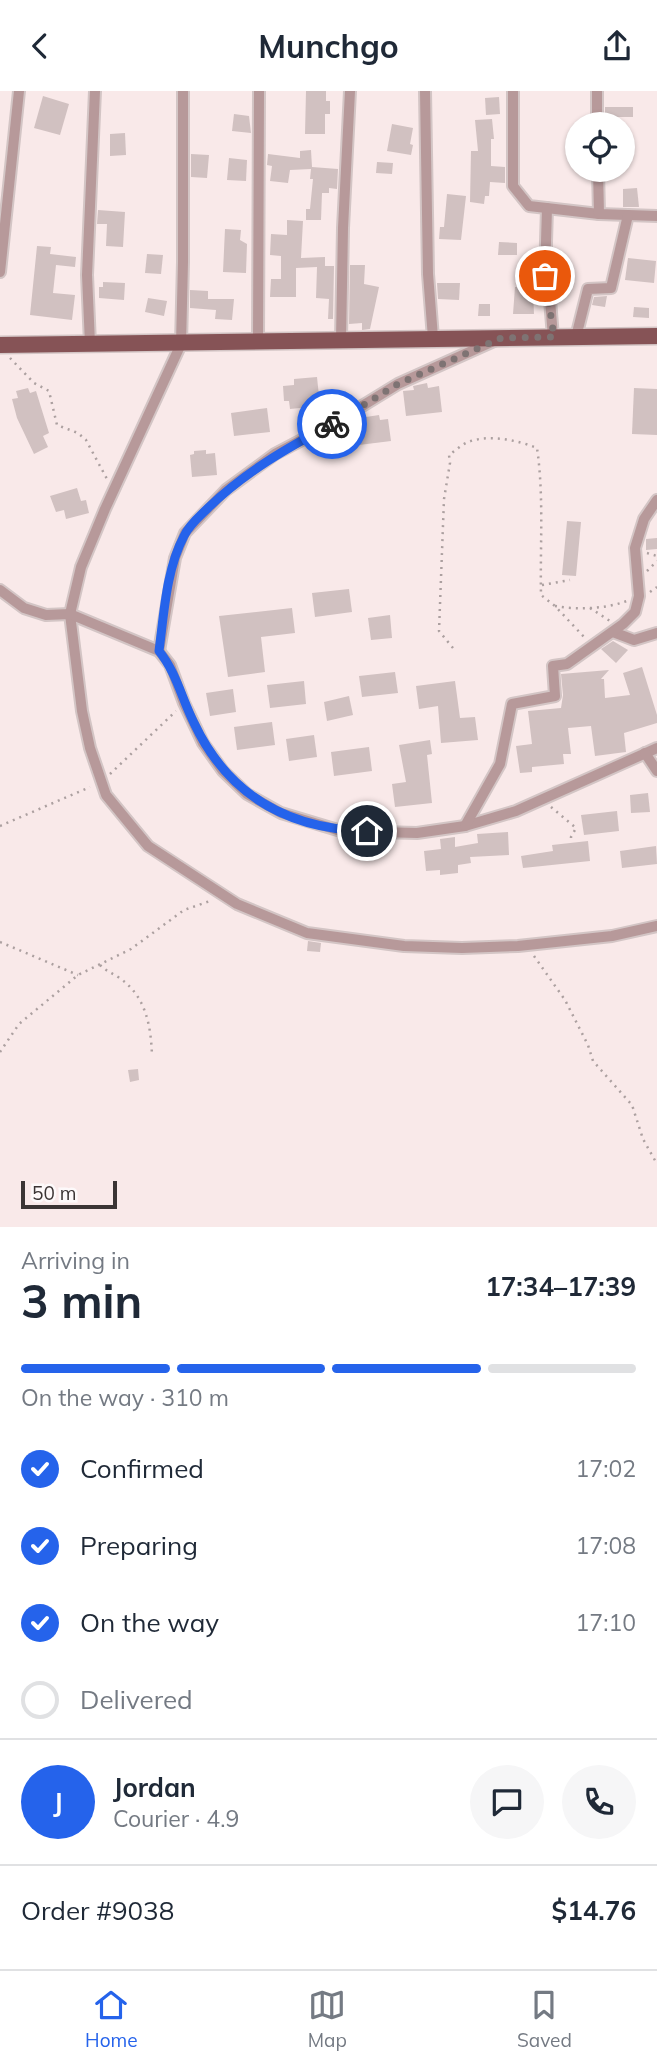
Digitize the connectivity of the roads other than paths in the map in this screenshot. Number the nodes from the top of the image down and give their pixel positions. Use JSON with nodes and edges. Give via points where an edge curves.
{"nodes":[{"id":1,"x":19,"y":91,"type":"edge"},
{"id":2,"x":94,"y":91,"type":"edge"},
{"id":3,"x":183,"y":91,"type":"edge"},
{"id":4,"x":259,"y":91,"type":"edge"},
{"id":5,"x":350,"y":91,"type":"edge"},
{"id":6,"x":425,"y":91,"type":"edge"},
{"id":7,"x":513,"y":91,"type":"edge"},
{"id":8,"x":597,"y":91,"type":"edge"},
{"id":9,"x":597,"y":112,"type":"edge"},
{"id":10,"x":598,"y":182,"type":"edge"},
{"id":11,"x":547,"y":208,"type":"junction"},
{"id":12,"x":599,"y":214,"type":"junction"},
{"id":13,"x":628,"y":215,"type":"junction"},
{"id":14,"x":657,"y":216,"type":"edge"},
{"id":15,"x":0,"y":272,"type":"edge"},
{"id":16,"x":657,"y":336,"type":"edge"},
{"id":17,"x":554,"y":337,"type":"junction"},
{"id":18,"x":576,"y":337,"type":"junction"},
{"id":19,"x":433,"y":338,"type":"junction"},
{"id":20,"x":501,"y":338,"type":"junction"},
{"id":21,"x":341,"y":340,"type":"junction"},
{"id":22,"x":258,"y":342,"type":"junction"},
{"id":23,"x":90,"y":344,"type":"junction"},
{"id":24,"x":181,"y":344,"type":"junction"},
{"id":25,"x":3,"y":349,"type":"edge"},
{"id":26,"x":657,"y":500,"type":"edge"},
{"id":27,"x":0,"y":590,"type":"edge"},
{"id":28,"x":70,"y":614,"type":"junction"},
{"id":29,"x":616,"y":629,"type":"junction"},
{"id":30,"x":657,"y":633,"type":"edge"},
{"id":31,"x":159,"y":651,"type":"junction"},
{"id":32,"x":657,"y":748,"type":"edge"},
{"id":33,"x":645,"y":753,"type":"junction"},
{"id":34,"x":657,"y":771,"type":"edge"},
{"id":35,"x":465,"y":826,"type":"junction"},
{"id":36,"x":657,"y":926,"type":"edge"}],
"edges":[{"from":1,"to":15,"type":"street"},
{"from":2,"to":23,"type":"street","via":[[87,275]]},
{"from":3,"to":24,"type":"street"},
{"from":4,"to":22,"type":"street"},
{"from":5,"to":21,"type":"street"},
{"from":6,"to":19,"type":"street"},
{"from":7,"to":11,"type":"street","via":[[513,186],[529,206]]},
{"from":8,"to":9,"type":"street"},
{"from":10,"to":12,"type":"street"},
{"from":11,"to":12,"type":"street"},
{"from":11,"to":17,"type":"street","via":[[545,276]]},
{"from":12,"to":13,"type":"street"},
{"from":13,"to":14,"type":"street"},
{"from":13,"to":18,"type":"street","via":[[611,288],[588,289]]},
{"from":16,"to":18,"type":"main road"},
{"from":17,"to":18,"type":"main road"},
{"from":17,"to":20,"type":"main road"},
{"from":19,"to":20,"type":"main road"},
{"from":19,"to":21,"type":"main road"},
{"from":20,"to":31,"type":"street","via":[[398,384],[275,454],[226,490],[185,533],[174,558]]},
{"from":21,"to":22,"type":"main road"},
{"from":22,"to":24,"type":"main road"},
{"from":23,"to":24,"type":"main road"},
{"from":23,"to":25,"type":"main road"},
{"from":24,"to":28,"type":"street","via":[[81,567]]},
{"from":26,"to":29,"type":"street","via":[[644,519],[635,548],[639,596],[635,612]]},
{"from":27,"to":28,"type":"street","via":[[24,608],[46,615]]},
{"from":28,"to":31,"type":"street"},
{"from":28,"to":36,"type":"street","via":[[82,711],[106,795],[148,846],[237,904],[307,933],[404,946],[526,945]]},
{"from":29,"to":30,"type":"street","via":[[634,640]]},
{"from":29,"to":35,"type":"street","via":[[567,664],[553,666],[555,696],[512,704],[500,764]]},
{"from":31,"to":35,"type":"street","via":[[170,665],[203,743],[247,794],[281,813],[341,831],[417,833]]},
{"from":32,"to":33,"type":"street"},
{"from":33,"to":34,"type":"street"},
{"from":33,"to":35,"type":"street","via":[[516,811]]}]}
